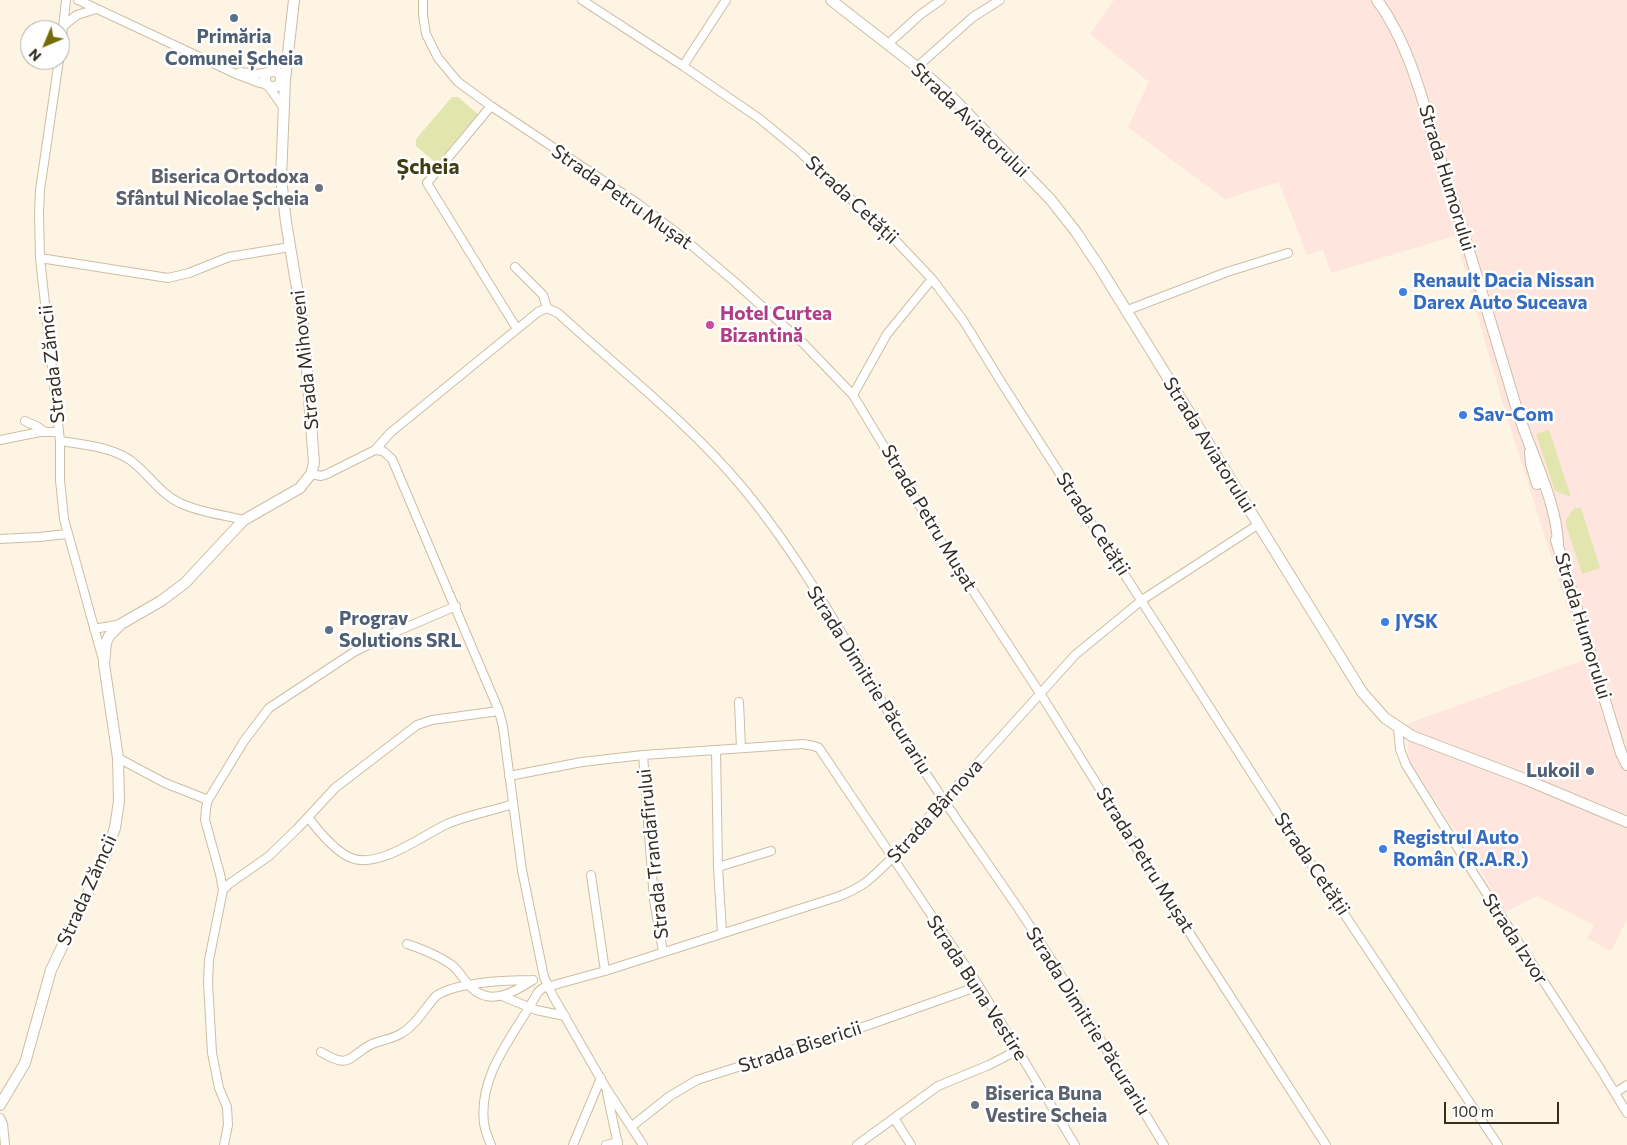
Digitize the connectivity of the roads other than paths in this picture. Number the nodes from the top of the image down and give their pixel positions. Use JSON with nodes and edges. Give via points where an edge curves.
{"nodes":[{"id":1,"x":66,"y":0,"type":"edge"},
{"id":2,"x":78,"y":0,"type":"edge"},
{"id":3,"x":294,"y":0,"type":"edge"},
{"id":4,"x":423,"y":0,"type":"edge"},
{"id":5,"x":582,"y":0,"type":"edge"},
{"id":6,"x":726,"y":0,"type":"edge"},
{"id":7,"x":831,"y":0,"type":"edge"},
{"id":8,"x":941,"y":0,"type":"edge"},
{"id":9,"x":1000,"y":0,"type":"edge"},
{"id":10,"x":1377,"y":0,"type":"edge"},
{"id":11,"x":86,"y":2,"type":"edge"},
{"id":12,"x":96,"y":9,"type":"junction"},
{"id":13,"x":64,"y":20,"type":"edge"},
{"id":14,"x":70,"y":20,"type":"edge"},
{"id":15,"x":888,"y":44,"type":"junction"},
{"id":16,"x":288,"y":55,"type":"junction"},
{"id":17,"x":683,"y":66,"type":"junction"},
{"id":18,"x":917,"y":67,"type":"junction"},
{"id":19,"x":58,"y":70,"type":"edge"},
{"id":20,"x":230,"y":71,"type":"junction"},
{"id":21,"x":277,"y":76,"type":"junction"},
{"id":22,"x":268,"y":85,"type":"junction"},
{"id":23,"x":491,"y":106,"type":"junction"},
{"id":24,"x":283,"y":107,"type":"junction"},
{"id":25,"x":290,"y":246,"type":"junction"},
{"id":26,"x":1288,"y":252,"type":"dead end"},
{"id":27,"x":40,"y":258,"type":"junction"},
{"id":28,"x":515,"y":267,"type":"dead end"},
{"id":29,"x":932,"y":279,"type":"junction"},
{"id":30,"x":547,"y":308,"type":"junction"},
{"id":31,"x":1125,"y":310,"type":"junction"},
{"id":32,"x":517,"y":329,"type":"junction"},
{"id":33,"x":854,"y":395,"type":"junction"},
{"id":34,"x":25,"y":420,"type":"dead end"},
{"id":35,"x":45,"y":432,"type":"junction"},
{"id":36,"x":59,"y":432,"type":"junction"},
{"id":37,"x":0,"y":440,"type":"edge"},
{"id":38,"x":60,"y":441,"type":"junction"},
{"id":39,"x":375,"y":450,"type":"junction"},
{"id":40,"x":311,"y":474,"type":"junction"},
{"id":41,"x":244,"y":520,"type":"junction"},
{"id":42,"x":1259,"y":524,"type":"junction"},
{"id":43,"x":67,"y":534,"type":"junction"},
{"id":44,"x":0,"y":538,"type":"edge"},
{"id":45,"x":1142,"y":600,"type":"junction"},
{"id":46,"x":456,"y":606,"type":"junction"},
{"id":47,"x":121,"y":624,"type":"junction"},
{"id":48,"x":94,"y":629,"type":"junction"},
{"id":49,"x":104,"y":664,"type":"junction"},
{"id":50,"x":1040,"y":693,"type":"junction"},
{"id":51,"x":739,"y":702,"type":"dead end"},
{"id":52,"x":499,"y":711,"type":"junction"},
{"id":53,"x":1398,"y":728,"type":"junction"},
{"id":54,"x":741,"y":748,"type":"junction"},
{"id":55,"x":716,"y":750,"type":"junction"},
{"id":56,"x":1621,"y":754,"type":"junction"},
{"id":57,"x":643,"y":755,"type":"junction"},
{"id":58,"x":118,"y":758,"type":"junction"},
{"id":59,"x":1627,"y":765,"type":"edge"},
{"id":60,"x":1627,"y":775,"type":"edge"},
{"id":61,"x":510,"y":776,"type":"junction"},
{"id":62,"x":208,"y":800,"type":"junction"},
{"id":63,"x":944,"y":800,"type":"junction"},
{"id":64,"x":513,"y":804,"type":"junction"},
{"id":65,"x":1627,"y":813,"type":"edge"},
{"id":66,"x":1614,"y":817,"type":"junction"},
{"id":67,"x":308,"y":818,"type":"junction"},
{"id":68,"x":1627,"y":822,"type":"edge"},
{"id":69,"x":770,"y":851,"type":"dead end"},
{"id":70,"x":892,"y":858,"type":"junction"},
{"id":71,"x":718,"y":867,"type":"junction"},
{"id":72,"x":591,"y":875,"type":"dead end"},
{"id":73,"x":223,"y":890,"type":"junction"},
{"id":74,"x":722,"y":933,"type":"junction"},
{"id":75,"x":407,"y":944,"type":"dead end"},
{"id":76,"x":663,"y":952,"type":"junction"},
{"id":77,"x":605,"y":971,"type":"junction"},
{"id":78,"x":533,"y":980,"type":"junction"},
{"id":79,"x":546,"y":981,"type":"junction"},
{"id":80,"x":469,"y":986,"type":"junction"},
{"id":81,"x":979,"y":986,"type":"junction"},
{"id":82,"x":502,"y":996,"type":"junction"},
{"id":83,"x":530,"y":1008,"type":"junction"},
{"id":84,"x":565,"y":1016,"type":"junction"},
{"id":85,"x":1018,"y":1050,"type":"junction"},
{"id":86,"x":320,"y":1052,"type":"dead end"},
{"id":87,"x":601,"y":1078,"type":"junction"},
{"id":88,"x":1627,"y":1085,"type":"edge"},
{"id":89,"x":606,"y":1088,"type":"junction"},
{"id":90,"x":1615,"y":1093,"type":"junction"},
{"id":91,"x":0,"y":1105,"type":"edge"},
{"id":92,"x":1627,"y":1113,"type":"edge"},
{"id":93,"x":0,"y":1118,"type":"edge"},
{"id":94,"x":894,"y":1118,"type":"junction"},
{"id":95,"x":632,"y":1127,"type":"junction"},
{"id":96,"x":618,"y":1144,"type":"edge"},
{"id":97,"x":5,"y":1145,"type":"edge"},
{"id":98,"x":224,"y":1145,"type":"edge"},
{"id":99,"x":491,"y":1145,"type":"edge"},
{"id":100,"x":574,"y":1145,"type":"edge"},
{"id":101,"x":606,"y":1145,"type":"edge"},
{"id":102,"x":643,"y":1145,"type":"edge"},
{"id":103,"x":857,"y":1145,"type":"edge"},
{"id":104,"x":911,"y":1145,"type":"edge"},
{"id":105,"x":1075,"y":1145,"type":"edge"},
{"id":106,"x":1164,"y":1145,"type":"edge"},
{"id":107,"x":1326,"y":1145,"type":"edge"},
{"id":108,"x":1498,"y":1145,"type":"edge"}],
"edges":[{"from":1,"to":13,"type":"street"},
{"from":2,"to":11,"type":"street"},
{"from":3,"to":16,"type":"main road","name":"Strada Mihoveni"},
{"from":4,"to":23,"type":"street","name":"Strada Petru Mușat","via":[[426,34],[438,58],[458,82]]},
{"from":5,"to":17,"type":"street","name":"Strada Cetății"},
{"from":6,"to":17,"type":"street"},
{"from":7,"to":15,"type":"main road","name":"Strada Aviatorului"},
{"from":8,"to":15,"type":"street"},
{"from":9,"to":18,"type":"street","via":[[973,18]]},
{"from":10,"to":56,"type":"main road","name":"Strada Humorului","via":[[1397,33],[1411,66]]},
{"from":11,"to":12,"type":"street"},
{"from":12,"to":14,"type":"street"},
{"from":12,"to":20,"type":"street"},
{"from":15,"to":18,"type":"main road","name":"Strada Aviatorului"},
{"from":16,"to":21,"type":"main road","name":"Strada Mihoveni"},
{"from":16,"to":21,"type":"street"},
{"from":17,"to":29,"type":"street","name":"Strada Cetății","via":[[760,119],[800,152]]},
{"from":18,"to":31,"type":"main road","name":"Strada Aviatorului","via":[[952,97],[1051,200],[1076,232]]},
{"from":19,"to":27,"type":"street","name":"Strada Zămcii","via":[[40,190]]},
{"from":20,"to":21,"type":"street"},
{"from":20,"to":22,"type":"street"},
{"from":21,"to":22,"type":"main road","via":[[276,87]]},
{"from":21,"to":24,"type":"main road","name":"Strada Mihoveni"},
{"from":22,"to":24,"type":"street"},
{"from":23,"to":32,"type":"street","via":[[427,183]]},
{"from":23,"to":33,"type":"street","name":"Strada Petru Mușat","via":[[677,232],[803,343]]},
{"from":24,"to":25,"type":"main road","name":"Strada Mihoveni","via":[[281,178]]},
{"from":25,"to":27,"type":"street","via":[[229,257],[168,278]]},
{"from":25,"to":40,"type":"main road","name":"Strada Mihoveni","via":[[308,365],[314,455]]},
{"from":26,"to":31,"type":"street"},
{"from":27,"to":36,"type":"street","name":"Strada Zămcii"},
{"from":28,"to":30,"type":"street","name":"Strada Dimitrie Păcurariu","via":[[543,295]]},
{"from":29,"to":33,"type":"street","via":[[887,334]]},
{"from":29,"to":45,"type":"street","name":"Strada Cetății","via":[[963,320]]},
{"from":30,"to":32,"type":"street"},
{"from":30,"to":63,"type":"street","name":"Strada Dimitrie Păcurariu","via":[[558,313],[655,400],[743,488],[813,588]]},
{"from":31,"to":42,"type":"main road","name":"Strada Aviatorului"},
{"from":32,"to":39,"type":"street","via":[[390,433]]},
{"from":33,"to":50,"type":"street","name":"Strada Petru Mușat","via":[[947,551]]},
{"from":34,"to":35,"type":"street"},
{"from":35,"to":36,"type":"street"},
{"from":35,"to":37,"type":"street"},
{"from":36,"to":38,"type":"street","name":"Strada Zămcii"},
{"from":38,"to":41,"type":"street","via":[[122,456],[180,503]]},
{"from":38,"to":43,"type":"street","name":"Strada Zămcii","via":[[60,480]]},
{"from":39,"to":40,"type":"street","via":[[327,474]]},
{"from":39,"to":46,"type":"street","via":[[383,451],[392,459]]},
{"from":40,"to":41,"type":"main road","name":"Strada Zămcii","via":[[295,491]]},
{"from":41,"to":47,"type":"main road","name":"Strada Zămcii","via":[[185,583]]},
{"from":42,"to":45,"type":"street","name":"Strada Bârnova"},
{"from":42,"to":53,"type":"main road","name":"Strada Aviatorului","via":[[1362,692]]},
{"from":43,"to":44,"type":"street"},
{"from":43,"to":48,"type":"street","name":"Strada Zămcii"},
{"from":45,"to":50,"type":"street","name":"Strada Bârnova","via":[[1075,655]]},
{"from":45,"to":108,"type":"street","name":"Strada Cetății","via":[[1285,825]]},
{"from":46,"to":52,"type":"street"},
{"from":46,"to":62,"type":"street","via":[[354,652],[269,708],[244,741]]},
{"from":47,"to":48,"type":"street"},
{"from":47,"to":49,"type":"main road","name":"Strada Zămcii","via":[[106,643]]},
{"from":48,"to":49,"type":"street","name":"Strada Zămcii"},
{"from":49,"to":58,"type":"main road","name":"Strada Zămcii"},
{"from":50,"to":63,"type":"street","name":"Strada Bârnova"},
{"from":50,"to":107,"type":"street","name":"Strada Petru Mușat"},
{"from":51,"to":54,"type":"street"},
{"from":52,"to":61,"type":"street"},
{"from":52,"to":67,"type":"street","via":[[417,725],[335,788]]},
{"from":53,"to":66,"type":"main road","name":"Strada Aviatorului"},
{"from":53,"to":90,"type":"street","name":"Strada Izvor","via":[[1406,765]]},
{"from":54,"to":55,"type":"street","name":"Strada Buna Vestire"},
{"from":54,"to":70,"type":"street","name":"Strada Buna Vestire","via":[[803,744],[818,748]]},
{"from":55,"to":57,"type":"street","name":"Strada Buna Vestire"},
{"from":55,"to":71,"type":"street"},
{"from":56,"to":59,"type":"main road","name":"Strada Humorului"},
{"from":56,"to":60,"type":"main road"},
{"from":57,"to":61,"type":"street","name":"Strada Buna Vestire","via":[[582,762]]},
{"from":57,"to":76,"type":"street","name":"Strada Trandafirului","via":[[654,900]]},
{"from":58,"to":62,"type":"street","via":[[165,783]]},
{"from":58,"to":91,"type":"main road","name":"Strada Zămcii","via":[[118,815],[110,844],[51,970],[25,1063]]},
{"from":61,"to":64,"type":"street"},
{"from":62,"to":73,"type":"street","via":[[205,820]]},
{"from":63,"to":70,"type":"street","name":"Strada Bârnova"},
{"from":63,"to":106,"type":"street","name":"Strada Dimitrie Păcurariu","via":[[1076,998]]},
{"from":64,"to":67,"type":"street","via":[[450,823],[398,851],[366,860],[348,857]]},
{"from":64,"to":79,"type":"street","via":[[522,870]]},
{"from":65,"to":66,"type":"main road"},
{"from":66,"to":68,"type":"main road","name":"Strada Aviatorului"},
{"from":67,"to":73,"type":"street","via":[[269,856]]},
{"from":69,"to":71,"type":"street"},
{"from":70,"to":74,"type":"street","name":"Strada Bârnova","via":[[865,885],[855,890]]},
{"from":70,"to":81,"type":"street","name":"Strada Buna Vestire"},
{"from":71,"to":74,"type":"street"},
{"from":72,"to":77,"type":"street"},
{"from":73,"to":98,"type":"street","via":[[208,960],[208,982],[212,1053],[228,1124]]},
{"from":74,"to":76,"type":"street","name":"Strada Bârnova"},
{"from":75,"to":80,"type":"street","via":[[450,964]]},
{"from":76,"to":77,"type":"street","name":"Strada Bârnova"},
{"from":77,"to":79,"type":"street","name":"Strada Bârnova"},
{"from":78,"to":79,"type":"street","name":"Strada Bârnova"},
{"from":78,"to":80,"type":"street"},
{"from":78,"to":82,"type":"street"},
{"from":79,"to":83,"type":"street"},
{"from":79,"to":84,"type":"street"},
{"from":80,"to":82,"type":"street","via":[[488,997]]},
{"from":80,"to":86,"type":"street","via":[[442,992],[406,1030],[370,1045],[346,1062]]},
{"from":81,"to":85,"type":"street","name":"Strada Buna Vestire"},
{"from":81,"to":95,"type":"street","name":"Strada Bisericii","via":[[697,1080],[670,1096]]},
{"from":82,"to":83,"type":"street"},
{"from":83,"to":84,"type":"street"},
{"from":83,"to":99,"type":"street","via":[[492,1069],[487,1083],[484,1125]]},
{"from":84,"to":87,"type":"street"},
{"from":85,"to":94,"type":"street","via":[[945,1082]]},
{"from":85,"to":105,"type":"street","name":"Strada Buna Vestire"},
{"from":87,"to":89,"type":"street"},
{"from":87,"to":100,"type":"street"},
{"from":88,"to":90,"type":"street"},
{"from":89,"to":95,"type":"street"},
{"from":89,"to":96,"type":"street"},
{"from":90,"to":92,"type":"street","name":"Strada Izvor"},
{"from":93,"to":97,"type":"street"},
{"from":94,"to":103,"type":"street"},
{"from":94,"to":104,"type":"street"},
{"from":95,"to":102,"type":"street"},
{"from":96,"to":101,"type":"street"}]}
